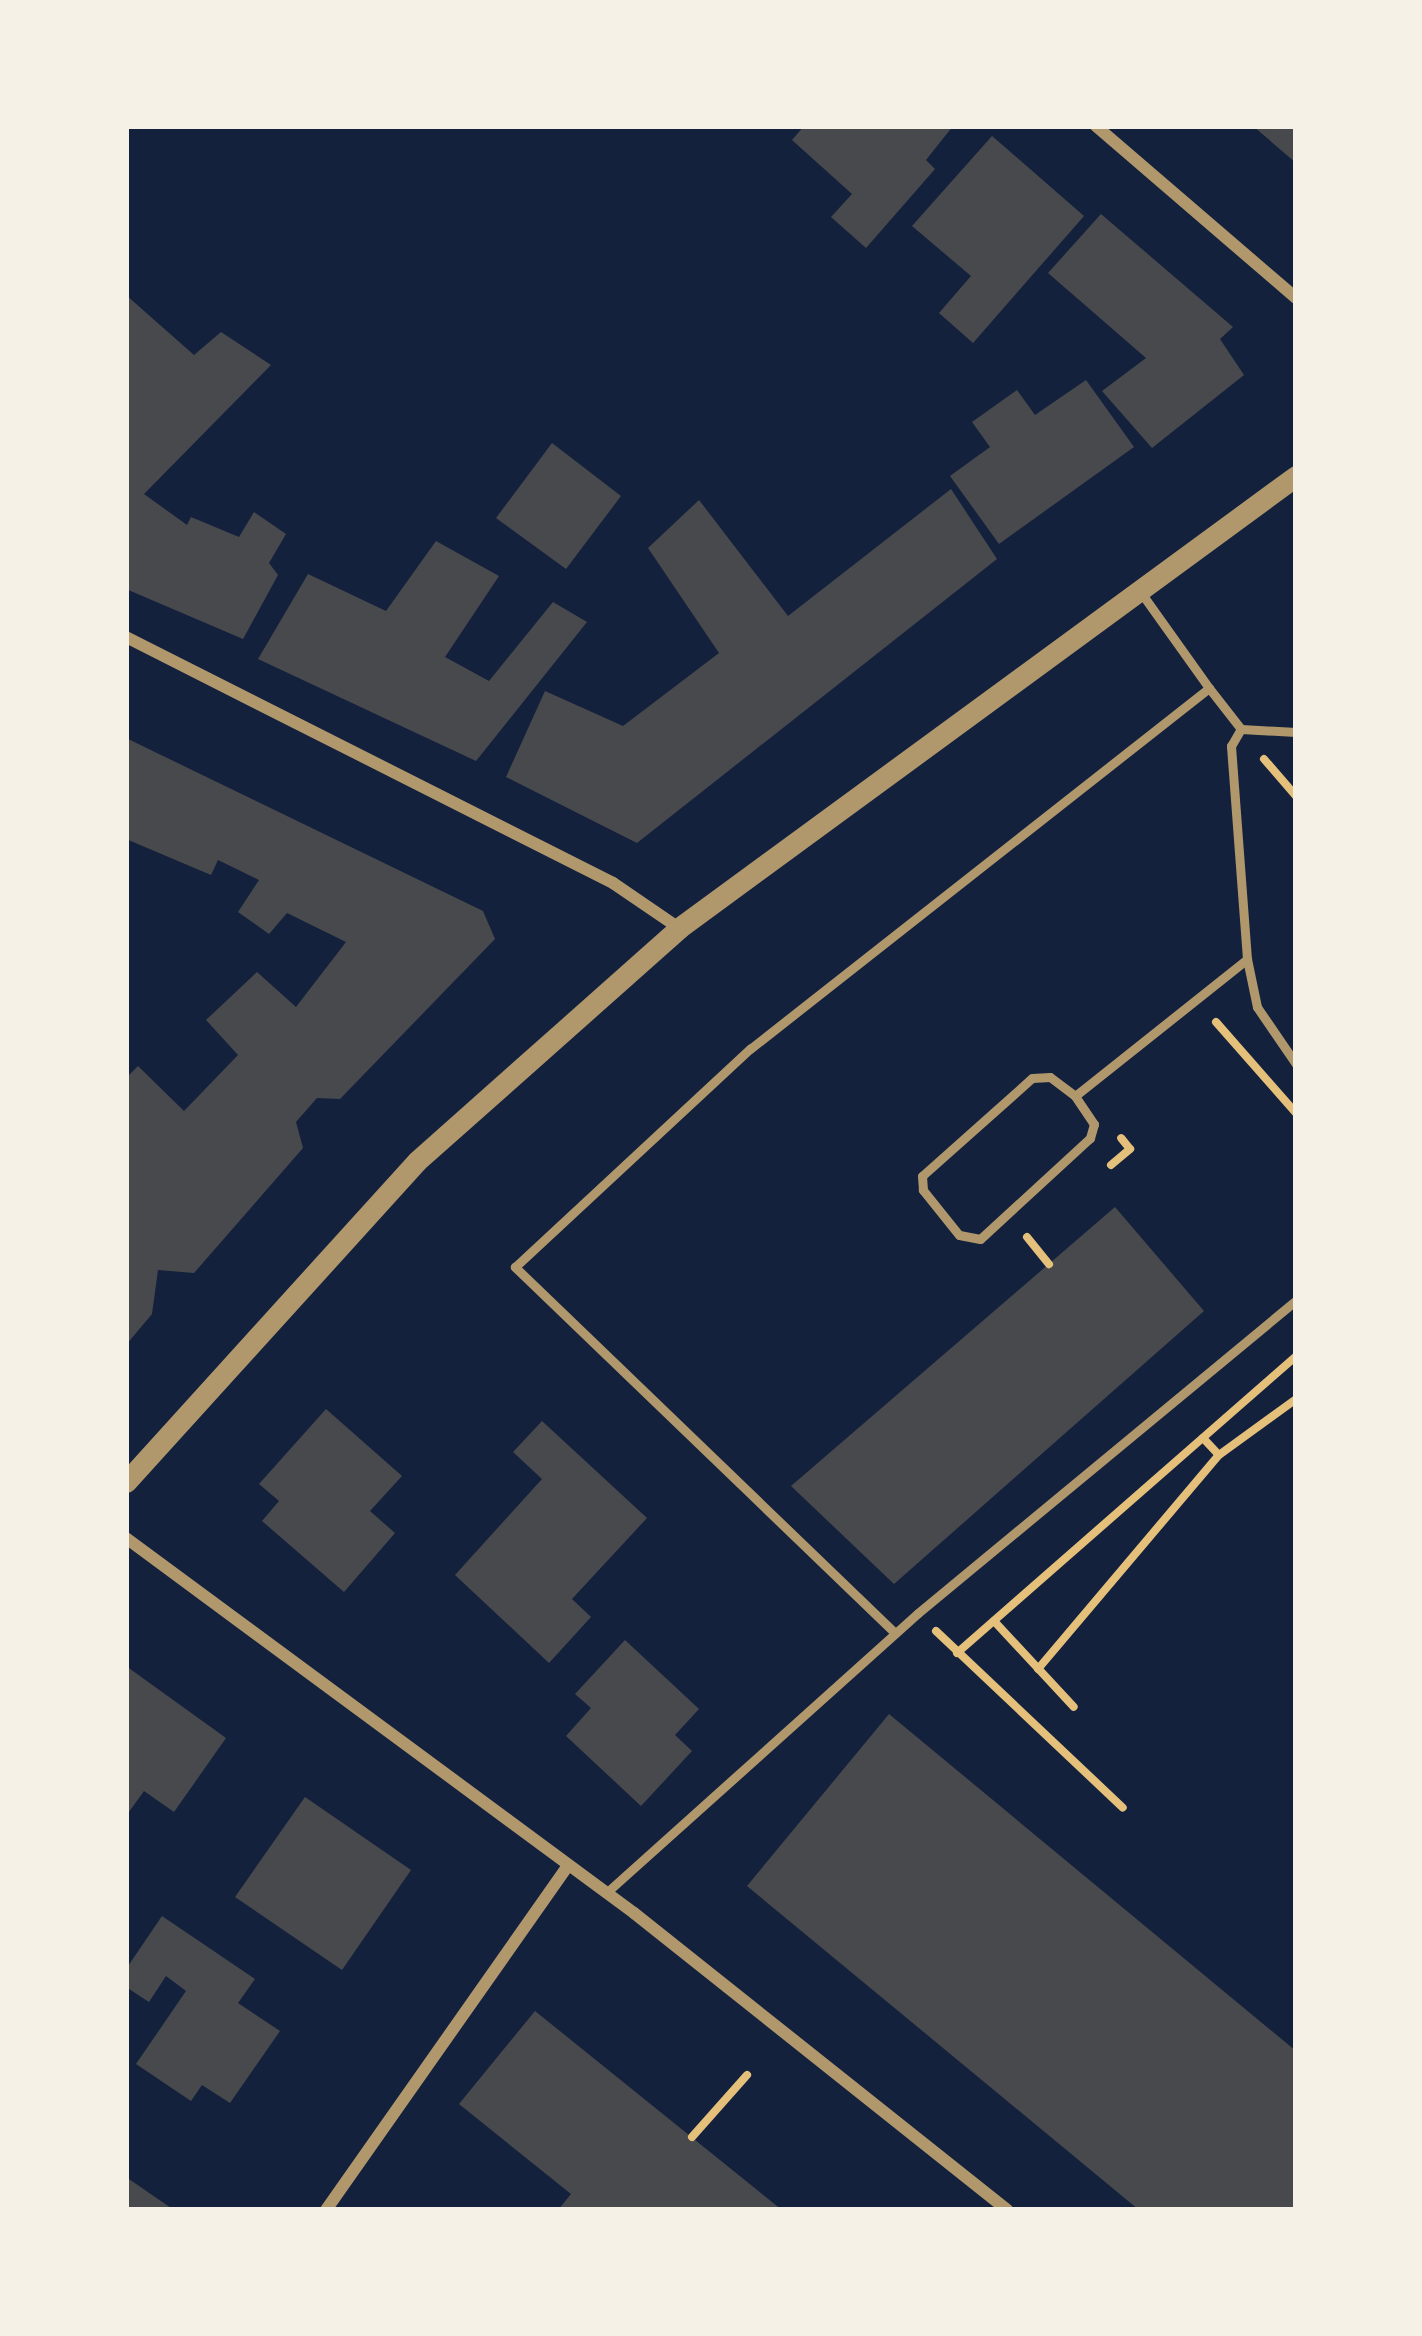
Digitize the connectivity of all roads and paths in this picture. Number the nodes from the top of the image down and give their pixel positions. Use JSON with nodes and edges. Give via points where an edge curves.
{"nodes":[{"id":1,"x":1096,"y":126,"type":"edge"},
{"id":2,"x":1296,"y":298,"type":"edge"},
{"id":3,"x":1296,"y":476,"type":"edge"},
{"id":4,"x":1142,"y":594,"type":"junction"},
{"id":5,"x":126,"y":637,"type":"edge"},
{"id":6,"x":1209,"y":688,"type":"junction"},
{"id":7,"x":1241,"y":729,"type":"junction"},
{"id":8,"x":1296,"y":732,"type":"edge"},
{"id":9,"x":679,"y":928,"type":"junction"},
{"id":10,"x":1247,"y":959,"type":"junction"},
{"id":11,"x":1193,"y":1029,"type":"dead end"},
{"id":12,"x":1296,"y":1064,"type":"edge"},
{"id":13,"x":1075,"y":1096,"type":"junction"},
{"id":14,"x":1296,"y":1113,"type":"edge"},
{"id":15,"x":1296,"y":1300,"type":"edge"},
{"id":16,"x":1296,"y":1356,"type":"edge"},
{"id":17,"x":1296,"y":1400,"type":"edge"},
{"id":18,"x":1202,"y":1438,"type":"junction"},
{"id":19,"x":1219,"y":1455,"type":"junction"},
{"id":20,"x":126,"y":1482,"type":"edge"},
{"id":21,"x":126,"y":1538,"type":"edge"},
{"id":22,"x":918,"y":1613,"type":"junction"},
{"id":23,"x":994,"y":1621,"type":"junction"},
{"id":24,"x":895,"y":1633,"type":"junction"},
{"id":25,"x":957,"y":1653,"type":"junction"},
{"id":26,"x":1038,"y":1669,"type":"junction"},
{"id":27,"x":1074,"y":1707,"type":"dead end"},
{"id":28,"x":1123,"y":1808,"type":"dead end"},
{"id":29,"x":568,"y":1866,"type":"junction"},
{"id":30,"x":605,"y":1893,"type":"junction"},
{"id":31,"x":747,"y":2075,"type":"dead end"},
{"id":32,"x":692,"y":2137,"type":"dead end"},
{"id":33,"x":326,"y":2210,"type":"edge"},
{"id":34,"x":1007,"y":2210,"type":"edge"}],
"edges":[{"from":1,"to":2,"type":"street"},
{"from":3,"to":4,"type":"street"},
{"from":4,"to":6,"type":"lane"},
{"from":4,"to":9,"type":"street"},
{"from":5,"to":9,"type":"street","via":[[613,883]]},
{"from":6,"to":7,"type":"lane"},
{"from":6,"to":24,"type":"lane","via":[[750,1049],[515,1267]]},
{"from":7,"to":8,"type":"lane"},
{"from":7,"to":10,"type":"lane","via":[[1231,746]]},
{"from":9,"to":20,"type":"street","via":[[417,1161]]},
{"from":10,"to":12,"type":"lane","via":[[1257,1007]]},
{"from":10,"to":13,"type":"lane"},
{"from":11,"to":14,"type":"path","via":[[1210,1015]]},
{"from":13,"to":13,"type":"lane","via":[[1050,1077],[1032,1078],[922,1176],[923,1190],[958,1235],[980,1239],[1090,1138],[1094,1124]]},
{"from":15,"to":22,"type":"lane"},
{"from":16,"to":18,"type":"path"},
{"from":17,"to":19,"type":"path"},
{"from":18,"to":19,"type":"path"},
{"from":18,"to":23,"type":"path"},
{"from":19,"to":26,"type":"path"},
{"from":21,"to":29,"type":"street"},
{"from":22,"to":24,"type":"lane"},
{"from":22,"to":25,"type":"path"},
{"from":23,"to":25,"type":"path"},
{"from":23,"to":26,"type":"path"},
{"from":24,"to":30,"type":"lane"},
{"from":25,"to":28,"type":"path"},
{"from":26,"to":27,"type":"path"},
{"from":29,"to":30,"type":"street"},
{"from":29,"to":33,"type":"street"},
{"from":30,"to":34,"type":"street"},
{"from":31,"to":32,"type":"path"}]}
